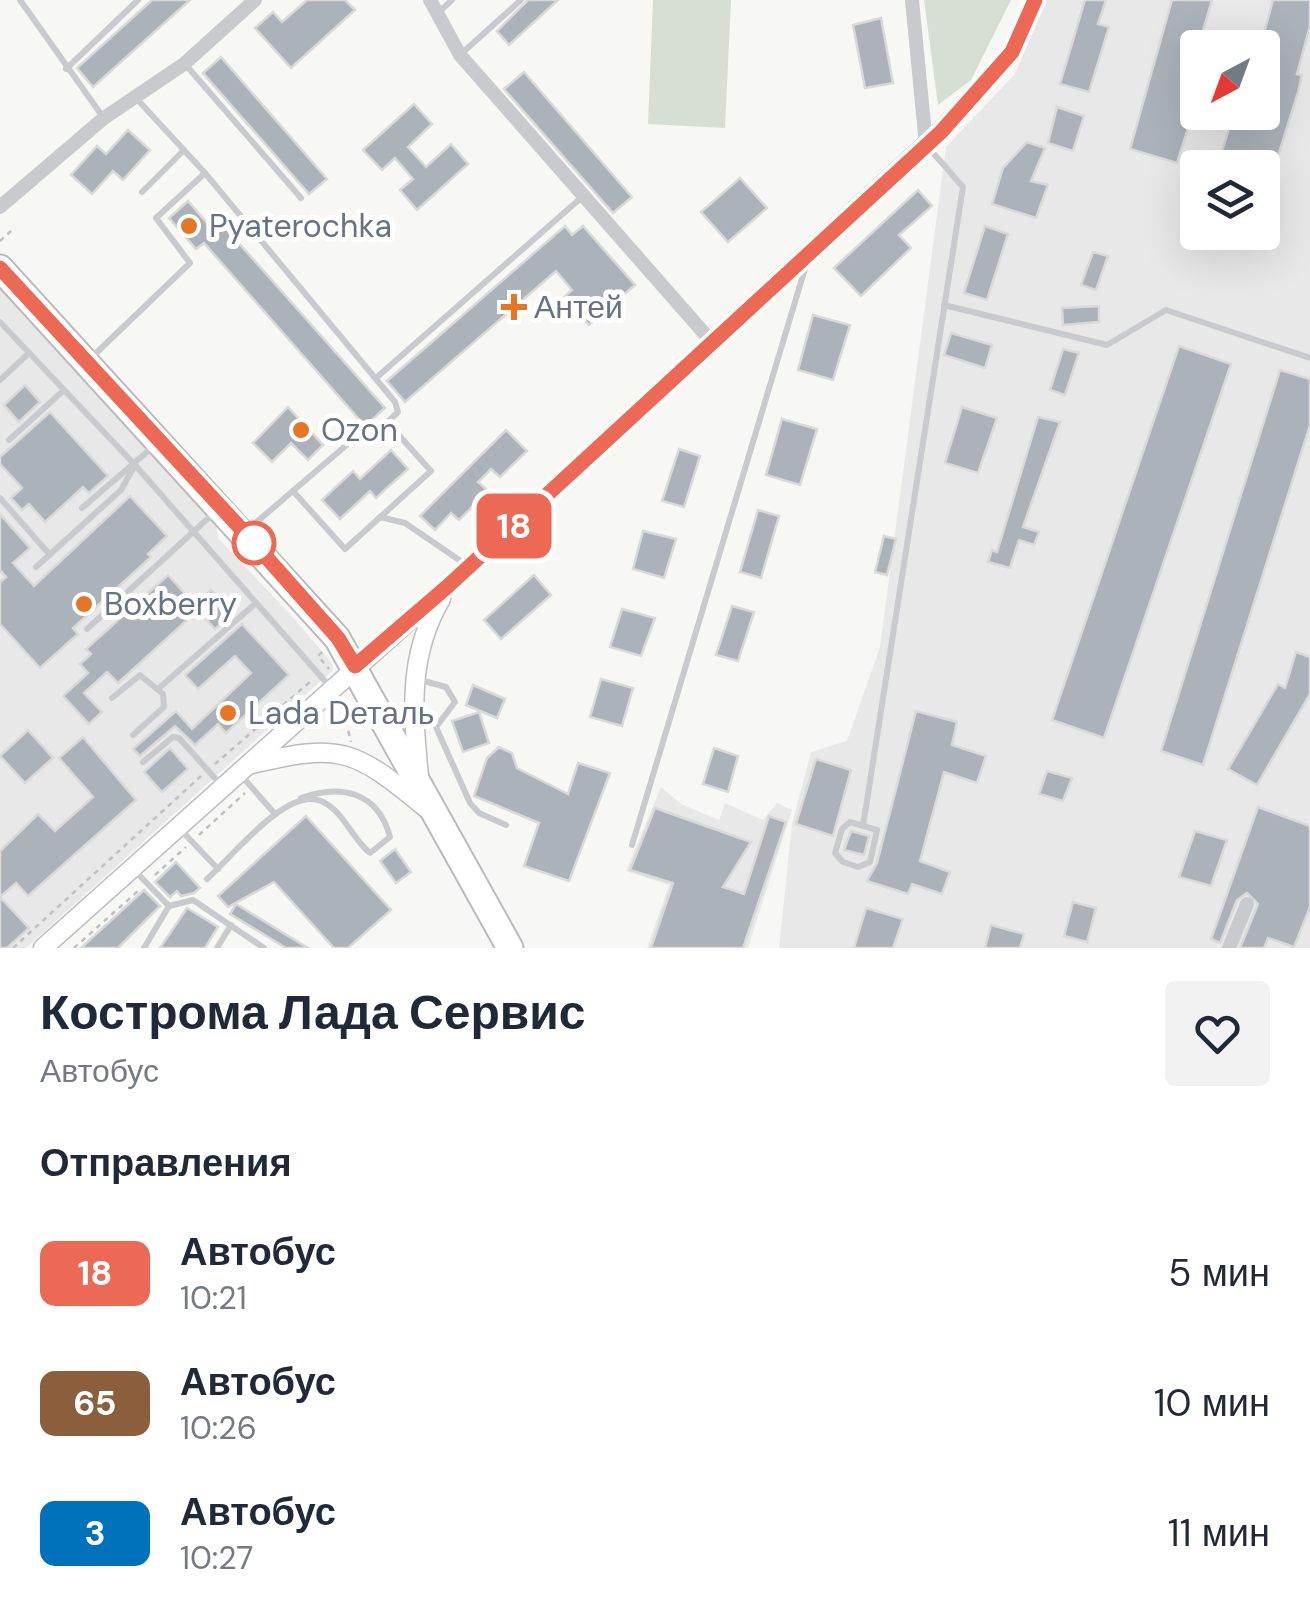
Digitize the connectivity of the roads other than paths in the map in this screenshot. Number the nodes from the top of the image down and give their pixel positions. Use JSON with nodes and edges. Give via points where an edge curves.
{"nodes":[{"id":1,"x":33,"y":0,"type":"edge"},
{"id":2,"x":138,"y":0,"type":"edge"},
{"id":3,"x":256,"y":0,"type":"edge"},
{"id":4,"x":452,"y":0,"type":"edge"},
{"id":5,"x":520,"y":0,"type":"edge"},
{"id":6,"x":912,"y":0,"type":"edge"},
{"id":7,"x":1035,"y":0,"type":"edge"},
{"id":8,"x":22,"y":3,"type":"edge"},
{"id":9,"x":434,"y":7,"type":"edge"},
{"id":10,"x":460,"y":55,"type":"junction"},
{"id":11,"x":184,"y":64,"type":"junction"},
{"id":12,"x":64,"y":66,"type":"junction"},
{"id":13,"x":136,"y":98,"type":"junction"},
{"id":14,"x":104,"y":118,"type":"junction"},
{"id":15,"x":926,"y":145,"type":"junction"},
{"id":16,"x":184,"y":150,"type":"junction"},
{"id":17,"x":206,"y":173,"type":"junction"},
{"id":18,"x":142,"y":192,"type":"dead end"},
{"id":19,"x":582,"y":197,"type":"junction"},
{"id":20,"x":301,"y":198,"type":"dead end"},
{"id":21,"x":0,"y":206,"type":"edge"},
{"id":22,"x":811,"y":250,"type":"junction"},
{"id":23,"x":0,"y":268,"type":"edge"},
{"id":24,"x":944,"y":305,"type":"junction"},
{"id":25,"x":0,"y":322,"type":"edge"},
{"id":26,"x":710,"y":341,"type":"junction"},
{"id":27,"x":29,"y":354,"type":"junction"},
{"id":28,"x":1310,"y":358,"type":"edge"},
{"id":29,"x":87,"y":362,"type":"junction"},
{"id":30,"x":376,"y":378,"type":"junction"},
{"id":31,"x":0,"y":380,"type":"edge"},
{"id":32,"x":64,"y":390,"type":"junction"},
{"id":33,"x":387,"y":422,"type":"junction"},
{"id":34,"x":9,"y":440,"type":"dead end"},
{"id":35,"x":160,"y":441,"type":"junction"},
{"id":36,"x":135,"y":464,"type":"junction"},
{"id":37,"x":293,"y":491,"type":"junction"},
{"id":38,"x":0,"y":498,"type":"edge"},
{"id":39,"x":221,"y":506,"type":"junction"},
{"id":40,"x":82,"y":508,"type":"dead end"},
{"id":41,"x":380,"y":517,"type":"junction"},
{"id":42,"x":194,"y":531,"type":"junction"},
{"id":43,"x":244,"y":532,"type":"junction"},
{"id":44,"x":50,"y":555,"type":"junction"},
{"id":45,"x":470,"y":566,"type":"junction"},
{"id":46,"x":36,"y":567,"type":"dead end"},
{"id":47,"x":448,"y":586,"type":"junction"},
{"id":48,"x":256,"y":603,"type":"junction"},
{"id":49,"x":87,"y":629,"type":"dead end"},
{"id":50,"x":414,"y":678,"type":"junction"},
{"id":51,"x":335,"y":679,"type":"junction"},
{"id":52,"x":158,"y":688,"type":"junction"},
{"id":53,"x":112,"y":698,"type":"dead end"},
{"id":54,"x":133,"y":735,"type":"dead end"},
{"id":55,"x":143,"y":762,"type":"dead end"},
{"id":56,"x":245,"y":775,"type":"junction"},
{"id":57,"x":419,"y":778,"type":"junction"},
{"id":58,"x":222,"y":787,"type":"junction"},
{"id":59,"x":301,"y":798,"type":"junction"},
{"id":60,"x":276,"y":814,"type":"junction"},
{"id":61,"x":440,"y":820,"type":"junction"},
{"id":62,"x":506,"y":825,"type":"dead end"},
{"id":63,"x":178,"y":826,"type":"junction"},
{"id":64,"x":863,"y":826,"type":"junction"},
{"id":65,"x":632,"y":846,"type":"dead end"},
{"id":66,"x":132,"y":868,"type":"junction"},
{"id":67,"x":218,"y":869,"type":"junction"},
{"id":68,"x":207,"y":878,"type":"dead end"},
{"id":69,"x":1247,"y":904,"type":"dead end"},
{"id":70,"x":169,"y":906,"type":"junction"},
{"id":71,"x":230,"y":925,"type":"junction"},
{"id":72,"x":43,"y":948,"type":"edge"},
{"id":73,"x":144,"y":948,"type":"edge"},
{"id":74,"x":217,"y":948,"type":"edge"},
{"id":75,"x":264,"y":948,"type":"edge"},
{"id":76,"x":510,"y":948,"type":"edge"},
{"id":77,"x":1229,"y":948,"type":"edge"}],
"edges":[{"from":1,"to":8,"type":"lane"},
{"from":2,"to":12,"type":"lane"},
{"from":3,"to":11,"type":"street"},
{"from":4,"to":9,"type":"lane"},
{"from":5,"to":10,"type":"lane"},
{"from":6,"to":15,"type":"street"},
{"from":7,"to":15,"type":"street","via":[[1012,52]]},
{"from":8,"to":12,"type":"lane"},
{"from":9,"to":10,"type":"street"},
{"from":10,"to":19,"type":"street"},
{"from":11,"to":13,"type":"street"},
{"from":11,"to":20,"type":"lane"},
{"from":12,"to":14,"type":"lane"},
{"from":13,"to":14,"type":"street"},
{"from":13,"to":16,"type":"lane"},
{"from":14,"to":21,"type":"street"},
{"from":15,"to":22,"type":"street"},
{"from":15,"to":24,"type":"lane","via":[[964,187]]},
{"from":16,"to":17,"type":"lane"},
{"from":16,"to":18,"type":"lane"},
{"from":17,"to":29,"type":"lane","via":[[156,218],[190,263]]},
{"from":17,"to":30,"type":"lane"},
{"from":19,"to":26,"type":"street"},
{"from":19,"to":30,"type":"lane"},
{"from":22,"to":26,"type":"street"},
{"from":22,"to":65,"type":"lane"},
{"from":23,"to":29,"type":"highway"},
{"from":24,"to":28,"type":"lane","via":[[1107,346],[1166,310]]},
{"from":24,"to":64,"type":"lane"},
{"from":25,"to":27,"type":"lane"},
{"from":26,"to":45,"type":"street"},
{"from":27,"to":31,"type":"lane"},
{"from":27,"to":32,"type":"lane"},
{"from":29,"to":35,"type":"highway"},
{"from":30,"to":33,"type":"lane","via":[[398,412]]},
{"from":32,"to":34,"type":"lane"},
{"from":32,"to":36,"type":"lane"},
{"from":33,"to":37,"type":"lane","via":[[357,436]]},
{"from":33,"to":41,"type":"lane","via":[[431,471]]},
{"from":35,"to":36,"type":"lane"},
{"from":35,"to":39,"type":"highway"},
{"from":36,"to":40,"type":"lane"},
{"from":36,"to":42,"type":"lane"},
{"from":36,"to":44,"type":"lane","via":[[121,490]]},
{"from":37,"to":41,"type":"lane","via":[[345,549]]},
{"from":37,"to":43,"type":"lane"},
{"from":38,"to":44,"type":"lane"},
{"from":39,"to":42,"type":"lane"},
{"from":39,"to":43,"type":"highway"},
{"from":41,"to":45,"type":"lane","via":[[405,523]]},
{"from":42,"to":48,"type":"lane"},
{"from":42,"to":49,"type":"lane"},
{"from":43,"to":51,"type":"highway","via":[[338,638]]},
{"from":44,"to":46,"type":"lane"},
{"from":45,"to":47,"type":"street"},
{"from":47,"to":50,"type":"street","via":[[430,618]]},
{"from":47,"to":51,"type":"street"},
{"from":48,"to":51,"type":"lane"},
{"from":48,"to":52,"type":"lane"},
{"from":50,"to":57,"type":"street"},
{"from":50,"to":62,"type":"lane","via":[[446,687],[455,702],[436,727],[470,804]]},
{"from":51,"to":56,"type":"street"},
{"from":51,"to":57,"type":"highway"},
{"from":52,"to":53,"type":"lane","via":[[140,675]]},
{"from":52,"to":54,"type":"lane","via":[[164,707]]},
{"from":55,"to":58,"type":"lane","via":[[178,738]]},
{"from":56,"to":58,"type":"street"},
{"from":56,"to":60,"type":"lane"},
{"from":56,"to":61,"type":"street","via":[[309,750],[342,753],[374,765]]},
{"from":57,"to":61,"type":"highway"},
{"from":58,"to":63,"type":"street"},
{"from":59,"to":59,"type":"lane","via":[[322,801],[370,853],[388,842],[390,832],[352,791],[329,788]]},
{"from":59,"to":60,"type":"lane"},
{"from":60,"to":67,"type":"lane"},
{"from":61,"to":76,"type":"highway"},
{"from":63,"to":66,"type":"street"},
{"from":63,"to":67,"type":"lane"},
{"from":64,"to":64,"type":"lane","via":[[877,830],[870,862],[858,867],[835,853],[842,829],[850,822]]},
{"from":66,"to":70,"type":"lane"},
{"from":66,"to":72,"type":"street"},
{"from":67,"to":68,"type":"lane"},
{"from":69,"to":77,"type":"street"},
{"from":70,"to":71,"type":"lane","via":[[193,900]]},
{"from":70,"to":73,"type":"lane"},
{"from":71,"to":74,"type":"lane"},
{"from":71,"to":75,"type":"lane"}]}
